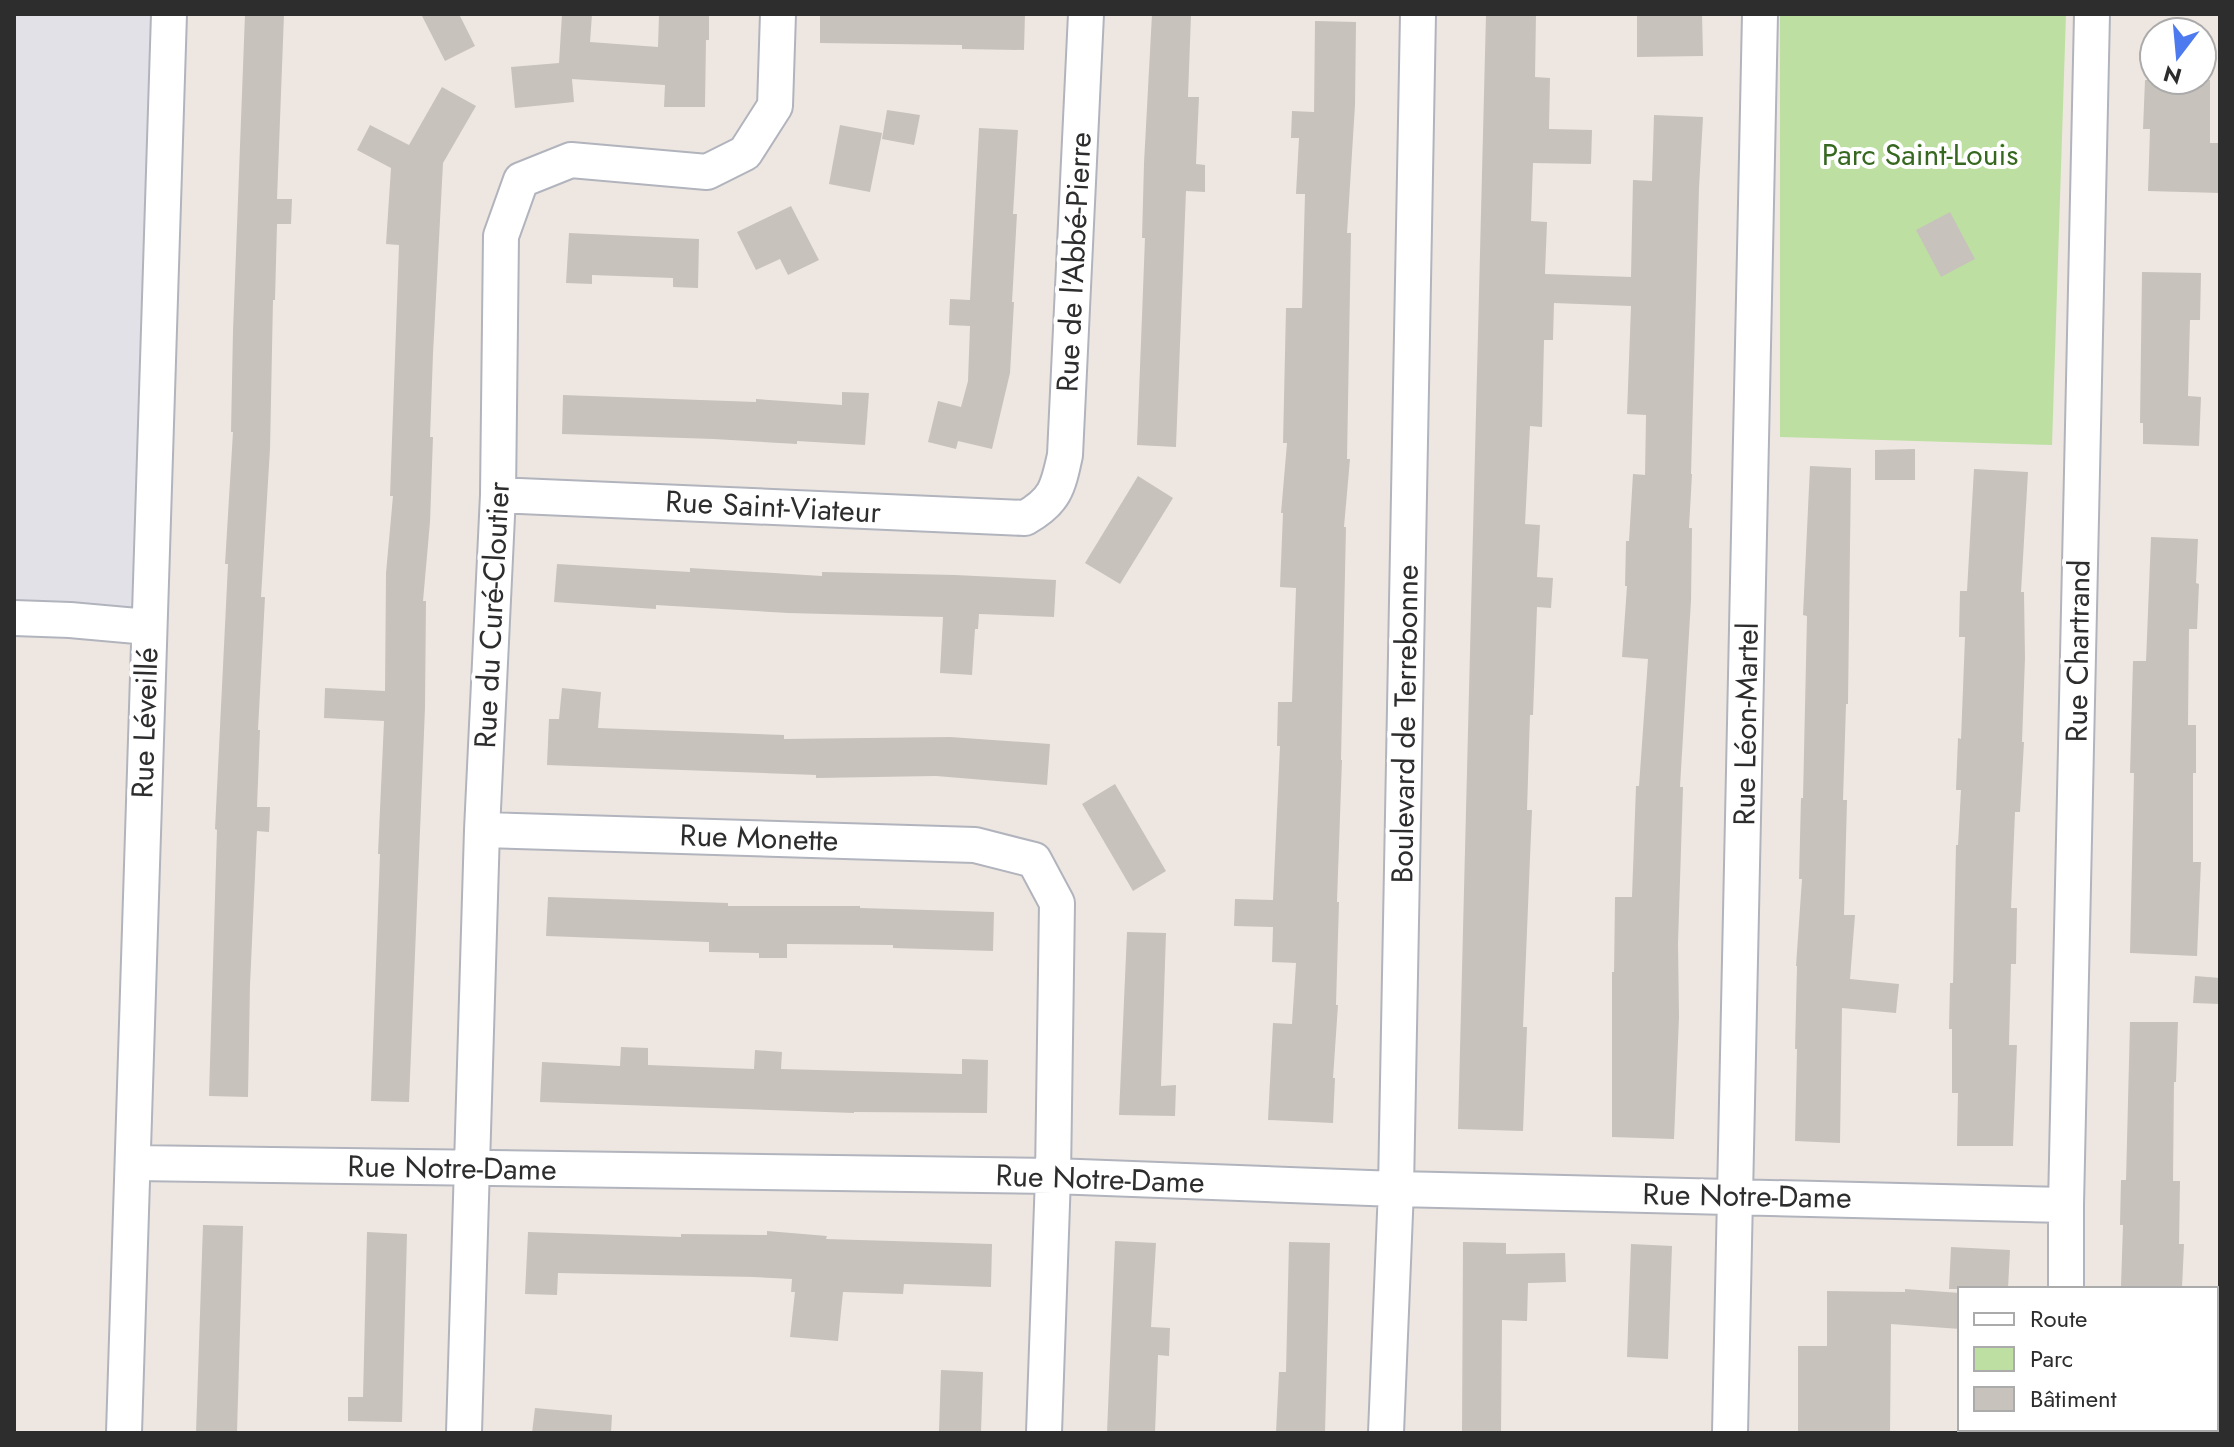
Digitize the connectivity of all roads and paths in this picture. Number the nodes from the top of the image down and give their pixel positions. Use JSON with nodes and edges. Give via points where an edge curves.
{"nodes":[{"id":1,"x":169,"y":14,"type":"edge"},
{"id":2,"x":778,"y":14,"type":"edge"},
{"id":3,"x":1086,"y":14,"type":"edge"},
{"id":4,"x":1418,"y":14,"type":"edge"},
{"id":5,"x":1760,"y":14,"type":"edge"},
{"id":6,"x":2092,"y":14,"type":"edge"},
{"id":7,"x":498,"y":495,"type":"junction"},
{"id":8,"x":1046,"y":507,"type":"joint"},
{"id":9,"x":14,"y":618,"type":"edge"},
{"id":10,"x":148,"y":627,"type":"junction"},
{"id":11,"x":482,"y":830,"type":"junction"},
{"id":12,"x":134,"y":1163,"type":"junction"},
{"id":13,"x":470,"y":1169,"type":"junction"},
{"id":14,"x":1053,"y":1176,"type":"junction"},
{"id":15,"x":1396,"y":1189,"type":"junction"},
{"id":16,"x":1736,"y":1196,"type":"junction"},
{"id":17,"x":2066,"y":1205,"type":"junction"},
{"id":18,"x":2066,"y":1287,"type":"edge"},
{"id":19,"x":124,"y":1433,"type":"edge"},
{"id":20,"x":464,"y":1433,"type":"edge"},
{"id":21,"x":1044,"y":1433,"type":"edge"},
{"id":22,"x":1386,"y":1433,"type":"edge"},
{"id":23,"x":1730,"y":1433,"type":"edge"}],
"edges":[{"from":1,"to":10,"type":"street","name":"Rue Léveillé"},
{"from":2,"to":7,"type":"street","name":"Rue du Curé-Cloutier","via":[[775,106],[745,153],[707,172],[571,160],[521,180],[501,236]]},
{"from":3,"to":8,"type":"street","name":"Rue de l'Abbé-Pierre","via":[[1065,455],[1060,482]]},
{"from":4,"to":15,"type":"street","name":"Boulevard de Terrebonne"},
{"from":5,"to":16,"type":"street","name":"Rue Léon-Martel"},
{"from":6,"to":17,"type":"street","name":"Rue Chartrand"},
{"from":7,"to":8,"type":"street","name":"Rue Saint-Viateur","via":[[1025,518]]},
{"from":7,"to":11,"type":"street","name":"Rue du Curé-Cloutier"},
{"from":9,"to":10,"type":"street"},
{"from":10,"to":12,"type":"street","name":"Rue Léveillé"},
{"from":11,"to":13,"type":"street","name":"Rue du Curé-Cloutier"},
{"from":11,"to":14,"type":"street","name":"Rue Monette","via":[[975,845],[1034,860],[1057,903]]},
{"from":12,"to":13,"type":"street","name":"Rue Notre-Dame"},
{"from":12,"to":19,"type":"street","name":"Rue Léveillé"},
{"from":13,"to":14,"type":"street","name":"Rue Notre-Dame"},
{"from":13,"to":20,"type":"street","name":"Rue du Curé-Cloutier"},
{"from":14,"to":15,"type":"street","name":"Rue Notre-Dame"},
{"from":14,"to":21,"type":"street"},
{"from":15,"to":16,"type":"street","name":"Rue Notre-Dame"},
{"from":15,"to":22,"type":"street","name":"Boulevard de Terrebonne"},
{"from":16,"to":17,"type":"street","name":"Rue Notre-Dame"},
{"from":16,"to":23,"type":"street","name":"Rue Léon-Martel"},
{"from":17,"to":18,"type":"street","name":"Rue Chartrand"}]}
